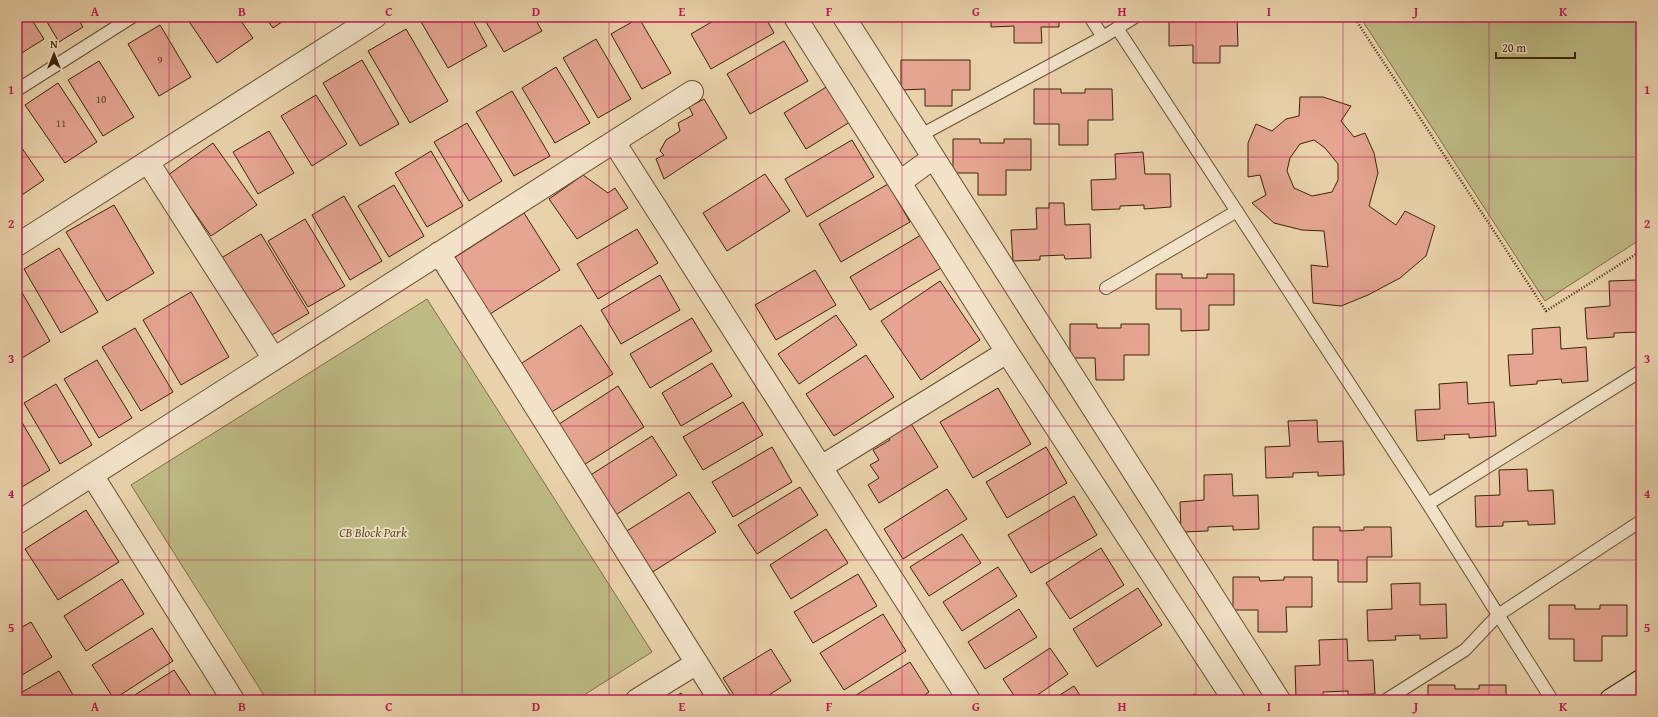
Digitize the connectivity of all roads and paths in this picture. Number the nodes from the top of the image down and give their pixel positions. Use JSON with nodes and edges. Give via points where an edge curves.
{"nodes":[{"id":1,"x":132,"y":17,"type":"edge"},
{"id":2,"x":375,"y":17,"type":"edge"},
{"id":3,"x":795,"y":17,"type":"edge"},
{"id":4,"x":844,"y":17,"type":"edge"},
{"id":5,"x":1090,"y":17,"type":"edge"},
{"id":6,"x":1135,"y":17,"type":"edge"},
{"id":7,"x":1354,"y":17,"type":"edge"},
{"id":8,"x":1117,"y":28,"type":"junction"},
{"id":9,"x":1103,"y":37,"type":"junction"},
{"id":10,"x":17,"y":90,"type":"edge"},
{"id":11,"x":692,"y":92,"type":"dead end"},
{"id":12,"x":919,"y":136,"type":"junction"},
{"id":13,"x":614,"y":142,"type":"junction"},
{"id":14,"x":933,"y":158,"type":"junction"},
{"id":15,"x":148,"y":162,"type":"junction"},
{"id":16,"x":900,"y":182,"type":"junction"},
{"id":17,"x":1237,"y":211,"type":"junction"},
{"id":18,"x":17,"y":245,"type":"edge"},
{"id":19,"x":1641,"y":250,"type":"edge"},
{"id":20,"x":440,"y":253,"type":"junction"},
{"id":21,"x":1106,"y":288,"type":"dead end"},
{"id":22,"x":1007,"y":352,"type":"junction"},
{"id":23,"x":274,"y":359,"type":"junction"},
{"id":24,"x":1641,"y":371,"type":"edge"},
{"id":25,"x":821,"y":467,"type":"junction"},
{"id":26,"x":92,"y":475,"type":"junction"},
{"id":27,"x":1428,"y":504,"type":"junction"},
{"id":28,"x":1641,"y":521,"type":"edge"},
{"id":29,"x":17,"y":523,"type":"edge"},
{"id":30,"x":1498,"y":615,"type":"junction"},
{"id":31,"x":696,"y":663,"type":"junction"},
{"id":32,"x":1641,"y":681,"type":"edge"},
{"id":33,"x":233,"y":700,"type":"edge"},
{"id":34,"x":637,"y":700,"type":"edge"},
{"id":35,"x":720,"y":700,"type":"edge"},
{"id":36,"x":968,"y":700,"type":"edge"},
{"id":37,"x":1234,"y":700,"type":"edge"},
{"id":38,"x":1279,"y":700,"type":"edge"},
{"id":39,"x":1386,"y":700,"type":"edge"},
{"id":40,"x":1552,"y":700,"type":"edge"},
{"id":41,"x":1611,"y":700,"type":"edge"}],
"edges":[{"from":1,"to":10,"type":"lane"},
{"from":2,"to":15,"type":"street"},
{"from":3,"to":16,"type":"street"},
{"from":4,"to":12,"type":"street"},
{"from":5,"to":9,"type":"lane"},
{"from":6,"to":8,"type":"lane"},
{"from":7,"to":19,"type":"path","via":[[1546,311]]},
{"from":8,"to":9,"type":"lane"},
{"from":8,"to":17,"type":"lane"},
{"from":9,"to":12,"type":"lane"},
{"from":11,"to":13,"type":"street"},
{"from":12,"to":14,"type":"street"},
{"from":13,"to":20,"type":"street"},
{"from":13,"to":25,"type":"street"},
{"from":14,"to":16,"type":"street"},
{"from":14,"to":38,"type":"street"},
{"from":15,"to":18,"type":"street"},
{"from":15,"to":23,"type":"street"},
{"from":16,"to":22,"type":"street"},
{"from":17,"to":21,"type":"lane"},
{"from":17,"to":27,"type":"lane"},
{"from":20,"to":23,"type":"street"},
{"from":20,"to":31,"type":"street"},
{"from":22,"to":25,"type":"street"},
{"from":22,"to":37,"type":"street"},
{"from":23,"to":26,"type":"street"},
{"from":24,"to":27,"type":"lane"},
{"from":25,"to":36,"type":"street"},
{"from":26,"to":29,"type":"street"},
{"from":26,"to":33,"type":"street"},
{"from":27,"to":30,"type":"lane"},
{"from":28,"to":30,"type":"lane"},
{"from":30,"to":39,"type":"lane","via":[[1465,650]]},
{"from":30,"to":40,"type":"lane"},
{"from":31,"to":34,"type":"street"},
{"from":31,"to":35,"type":"street"},
{"from":32,"to":41,"type":"street"}]}
